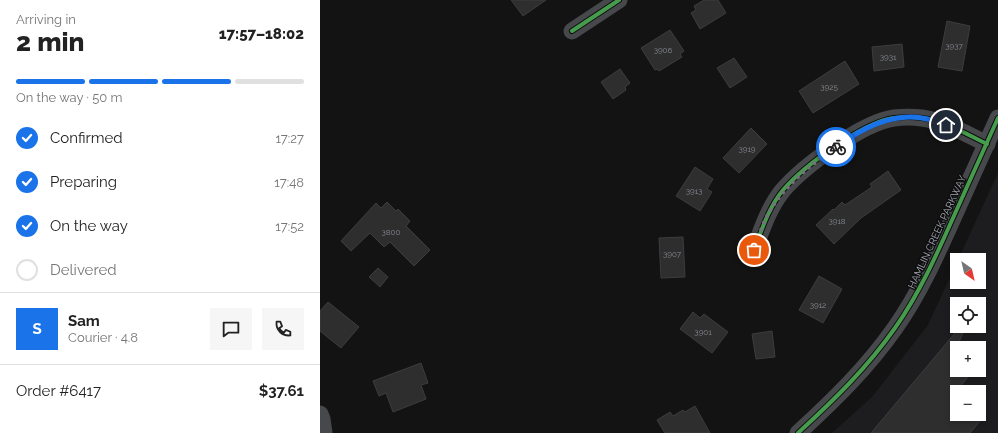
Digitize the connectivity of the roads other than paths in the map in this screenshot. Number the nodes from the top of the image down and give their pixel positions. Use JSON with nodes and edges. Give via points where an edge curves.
{"nodes":[{"id":1,"x":619,"y":0,"type":"edge"},
{"id":2,"x":597,"y":6,"type":"edge"},
{"id":3,"x":572,"y":31,"type":"dead end"},
{"id":4,"x":998,"y":118,"type":"edge"},
{"id":5,"x":987,"y":144,"type":"junction"},
{"id":6,"x":754,"y":250,"type":"dead end"},
{"id":7,"x":320,"y":414,"type":"edge"},
{"id":8,"x":324,"y":433,"type":"edge"},
{"id":9,"x":798,"y":433,"type":"edge"}],
"edges":[{"from":1,"to":2,"type":"street"},
{"from":2,"to":3,"type":"street"},
{"from":4,"to":5,"type":"street","name":"HAMLIN CREEK PARKWAY"},
{"from":5,"to":6,"type":"street","via":[[946,125],[922,118],[894,118],[869,126],[805,169],[782,191],[765,219]]},
{"from":5,"to":9,"type":"street","name":"HAMLIN CREEK PARKWAY","via":[[932,267],[895,328],[862,370]]},
{"from":7,"to":8,"type":"street"}]}
